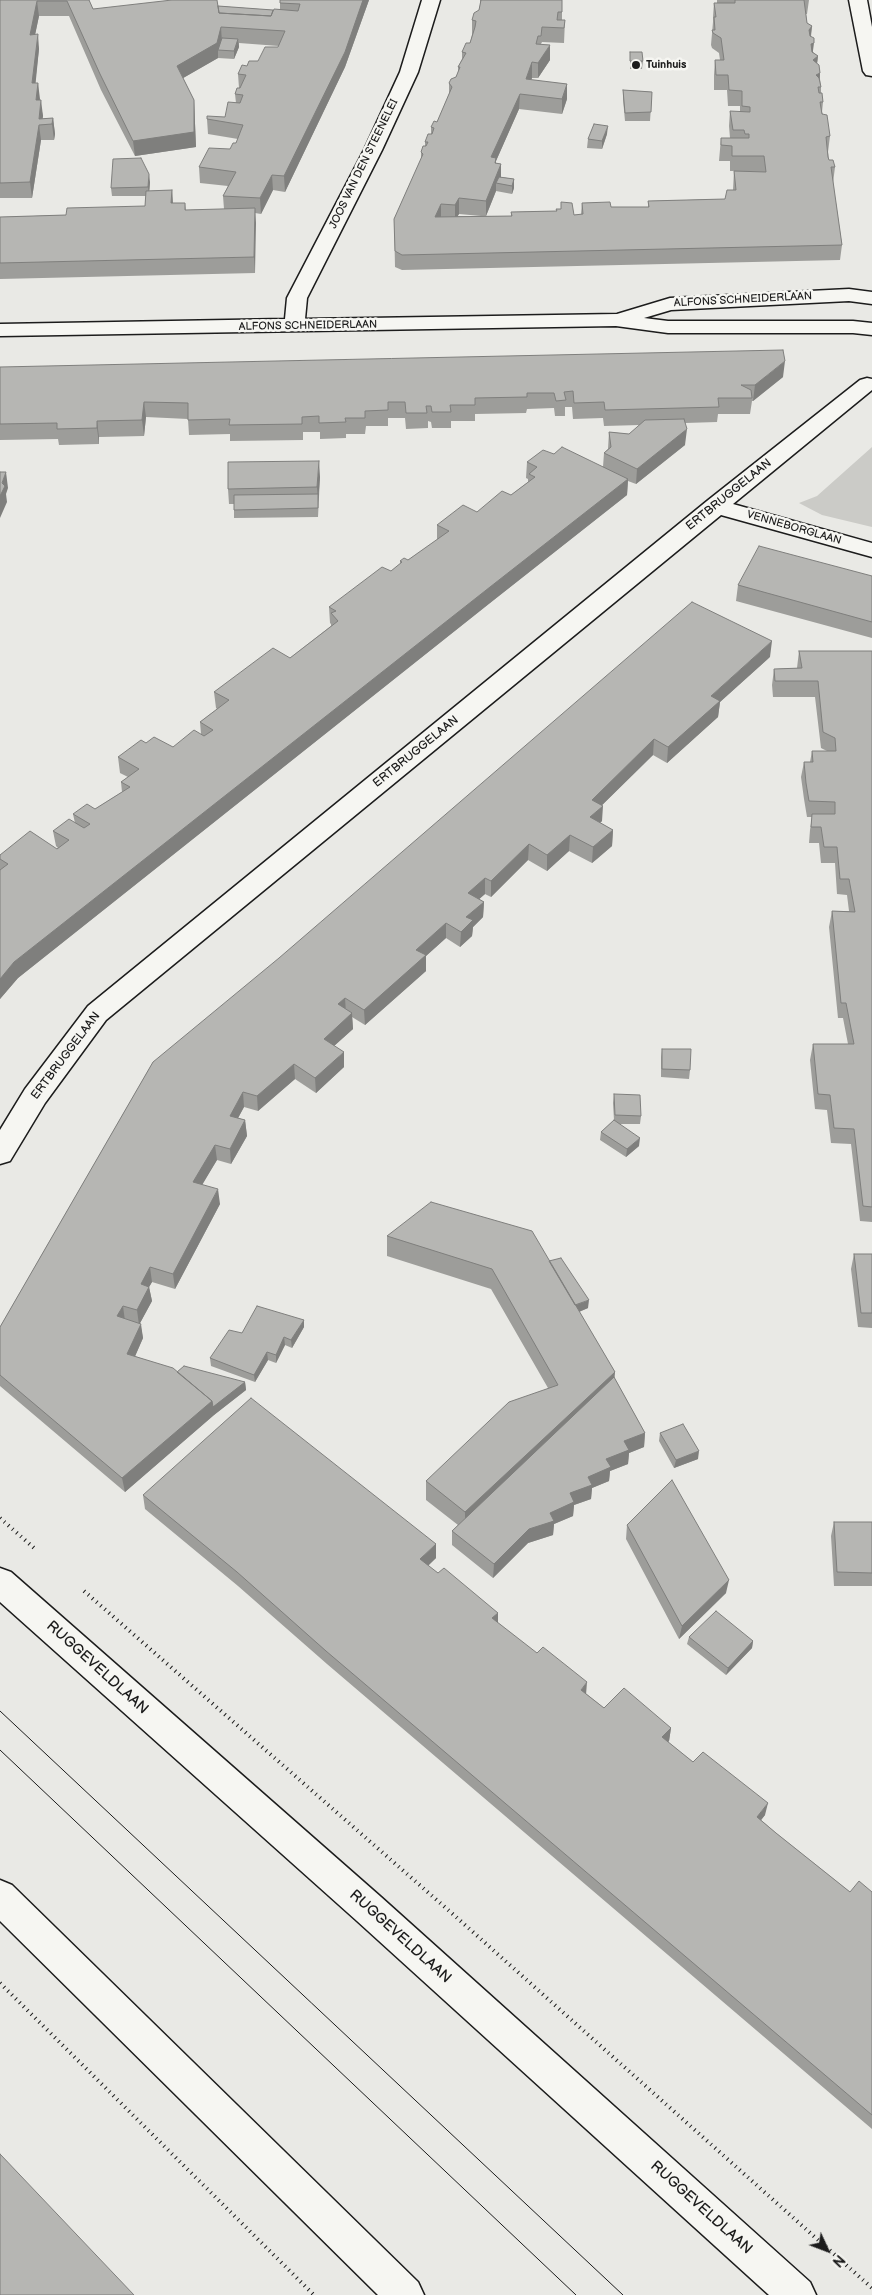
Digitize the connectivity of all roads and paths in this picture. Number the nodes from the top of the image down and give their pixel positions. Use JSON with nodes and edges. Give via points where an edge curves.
{"nodes":[{"id":1,"x":431,"y":0,"type":"edge"},
{"id":2,"x":858,"y":0,"type":"edge"},
{"id":3,"x":872,"y":71,"type":"edge"},
{"id":4,"x":872,"y":298,"type":"edge"},
{"id":5,"x":616,"y":320,"type":"junction"},
{"id":6,"x":294,"y":326,"type":"junction"},
{"id":7,"x":872,"y":329,"type":"edge"},
{"id":8,"x":0,"y":330,"type":"edge"},
{"id":9,"x":867,"y":384,"type":"dead end"},
{"id":10,"x":715,"y":506,"type":"junction"},
{"id":11,"x":872,"y":550,"type":"edge"},
{"id":12,"x":0,"y":1153,"type":"edge"},
{"id":13,"x":0,"y":1518,"type":"edge"},
{"id":14,"x":37,"y":1551,"type":"dead end"},
{"id":15,"x":0,"y":1582,"type":"edge"},
{"id":16,"x":82,"y":1590,"type":"dead end"},
{"id":17,"x":0,"y":1897,"type":"edge"},
{"id":18,"x":0,"y":1983,"type":"edge"},
{"id":19,"x":872,"y":2288,"type":"edge"},
{"id":20,"x":314,"y":2295,"type":"edge"},
{"id":21,"x":405,"y":2295,"type":"edge"},
{"id":22,"x":797,"y":2295,"type":"edge"}],
"edges":[{"from":1,"to":6,"type":"street","name":"JOOS VAN DEN STEENELEI","via":[[409,72],[297,298]]},
{"from":2,"to":3,"type":"street"},
{"from":4,"to":5,"type":"street","name":"ALFONS SCHNEIDERLAAN","via":[[849,295],[670,304]]},
{"from":5,"to":6,"type":"street","name":"ALFONS SCHNEIDERLAAN"},
{"from":5,"to":7,"type":"street","name":"ALFONS SCHNEIDERLAAN","via":[[668,327]]},
{"from":6,"to":8,"type":"street","name":"ALFONS SCHNEIDERLAAN"},
{"from":9,"to":10,"type":"street","name":"ERTBRUGGELAAN"},
{"from":10,"to":11,"type":"street","name":"VENNEBORGLAAN"},
{"from":10,"to":12,"type":"street","name":"ERTBRUGGELAAN","via":[[97,1013],[35,1096]]},
{"from":13,"to":14,"type":"path"},
{"from":15,"to":22,"type":"street","name":"RUGGEVELDLAAN"},
{"from":16,"to":19,"type":"path","via":[[448,1909]]},
{"from":17,"to":21,"type":"street"},
{"from":18,"to":20,"type":"path"}]}
